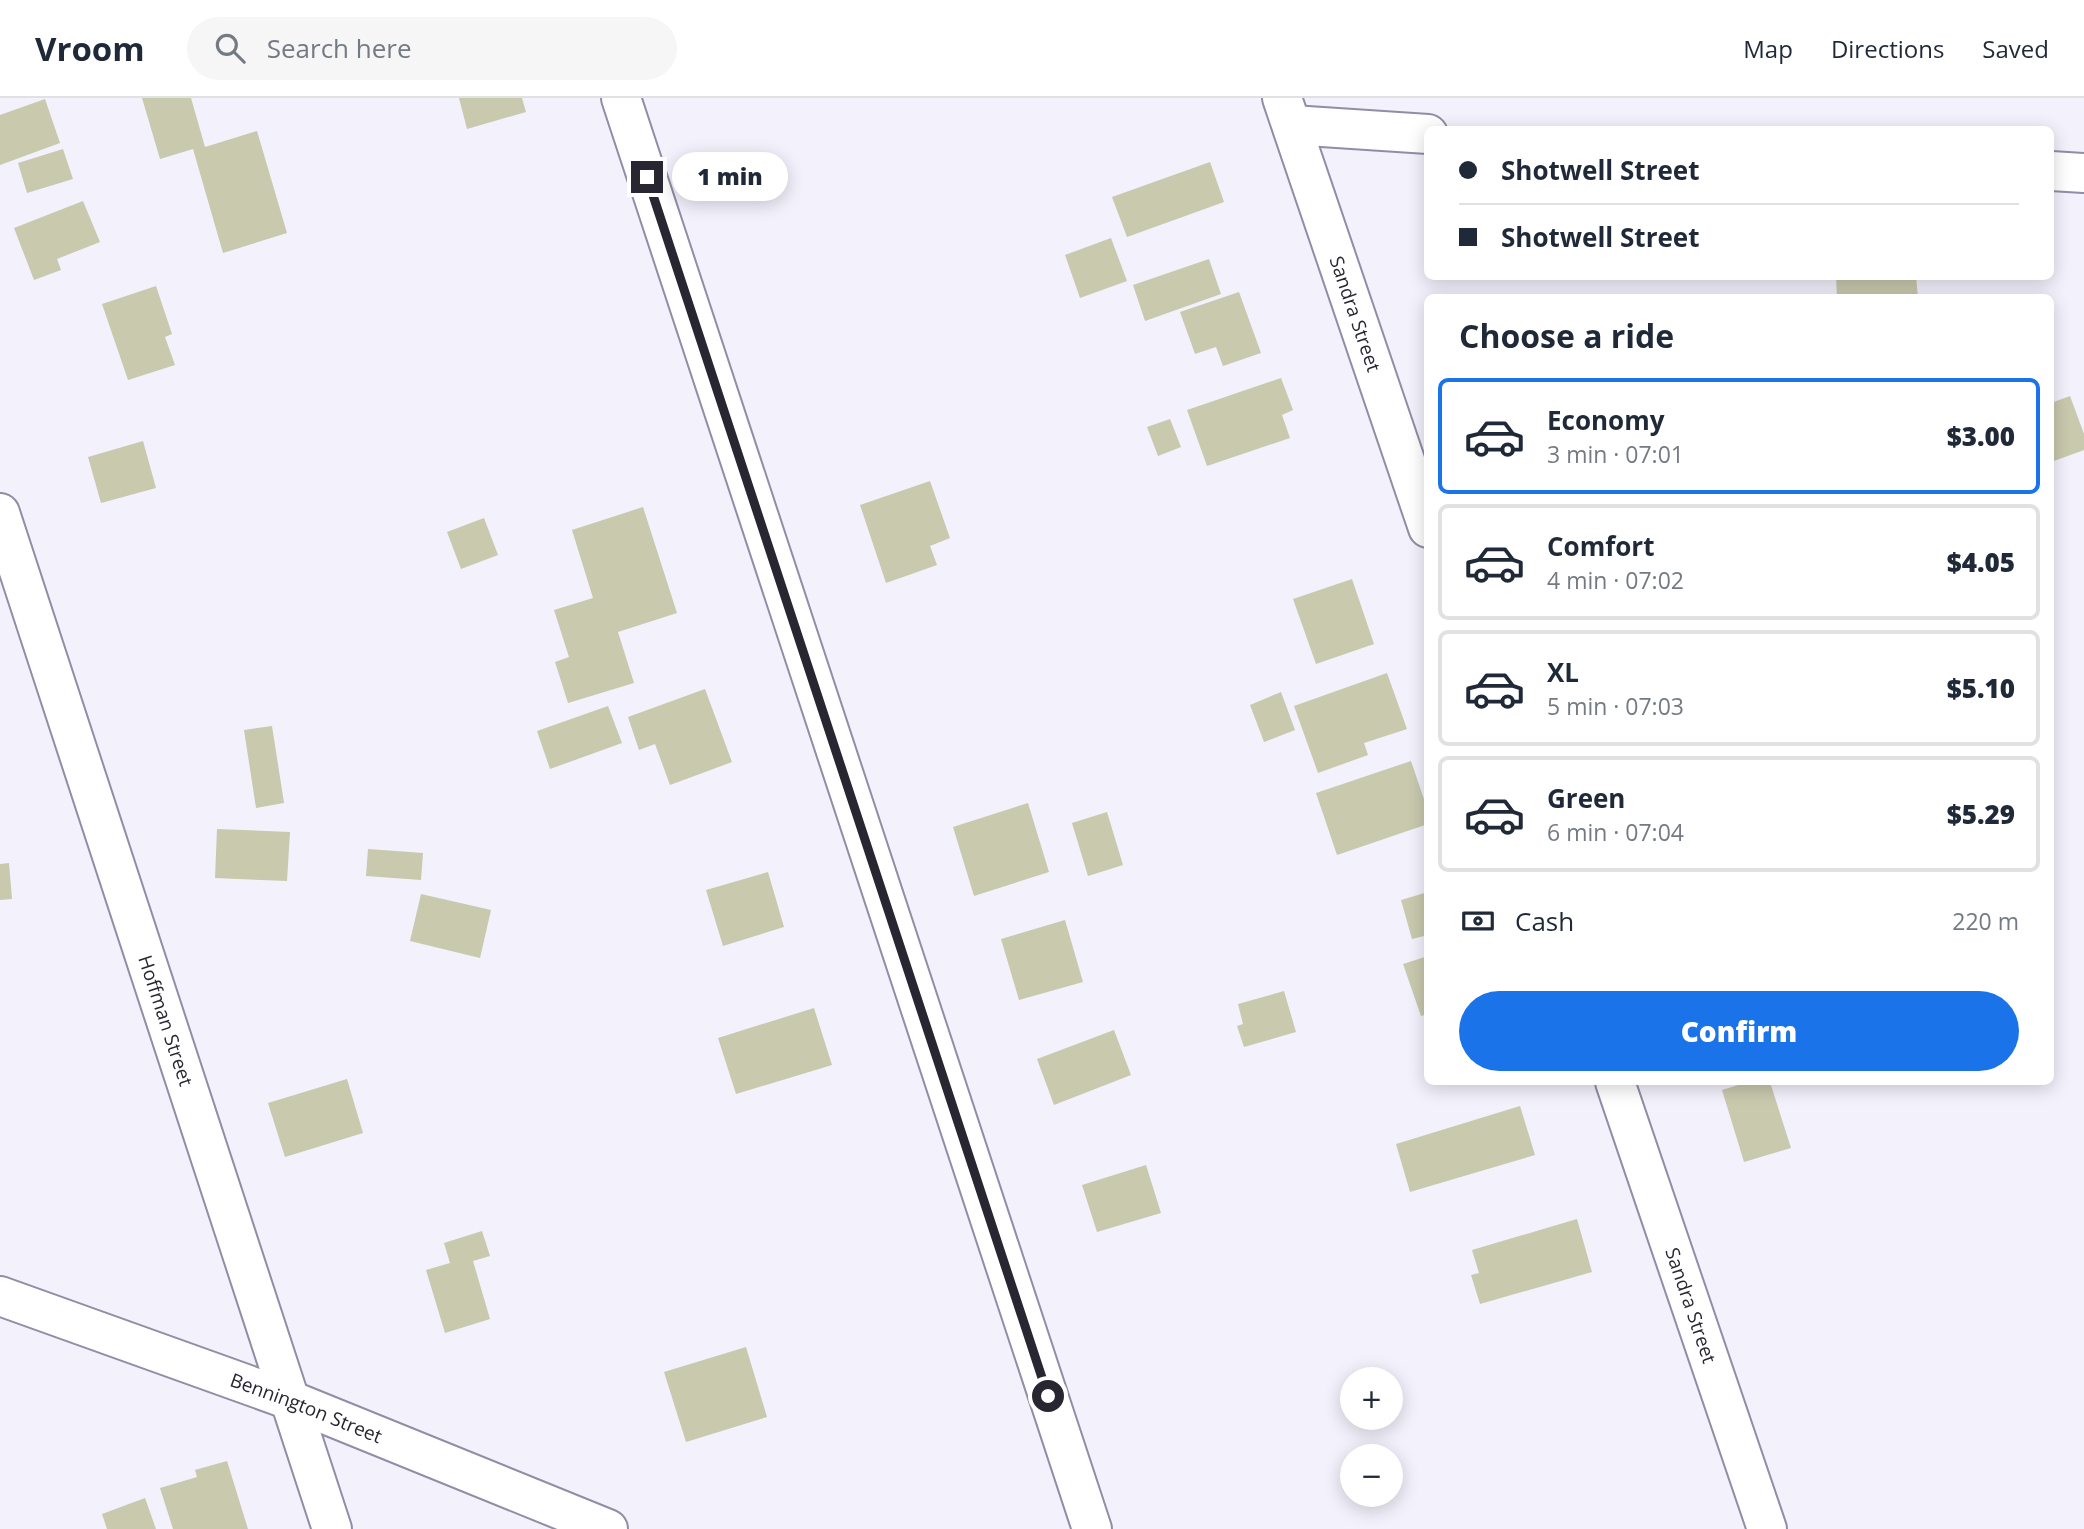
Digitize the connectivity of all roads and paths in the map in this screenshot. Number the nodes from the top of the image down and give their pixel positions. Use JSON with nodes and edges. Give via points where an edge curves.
{"nodes":[{"id":1,"x":621,"y":98,"type":"edge"},
{"id":2,"x":1287,"y":112,"type":"edge"},
{"id":3,"x":1424,"y":133,"type":"edge"},
{"id":4,"x":2054,"y":172,"type":"edge"},
{"id":5,"x":2084,"y":173,"type":"edge"},
{"id":6,"x":0,"y":513,"type":"edge"},
{"id":7,"x":1424,"y":516,"type":"edge"},
{"id":8,"x":1616,"y":1085,"type":"edge"},
{"id":9,"x":0,"y":1296,"type":"edge"},
{"id":10,"x":290,"y":1400,"type":"junction"},
{"id":11,"x":332,"y":1529,"type":"edge"},
{"id":12,"x":608,"y":1529,"type":"edge"},
{"id":13,"x":1092,"y":1529,"type":"edge"},
{"id":14,"x":1767,"y":1529,"type":"edge"}],
"edges":[{"from":1,"to":13,"type":"street"},
{"from":2,"to":3,"type":"street"},
{"from":2,"to":7,"type":"street","name":"Sandra Street"},
{"from":4,"to":5,"type":"street"},
{"from":6,"to":10,"type":"street","name":"Hoffman Street"},
{"from":8,"to":14,"type":"street","name":"Sandra Street"},
{"from":9,"to":10,"type":"street","name":"Bennington Street"},
{"from":10,"to":11,"type":"street","name":"Hoffman Street"},
{"from":10,"to":12,"type":"street","name":"Bennington Street"}]}
